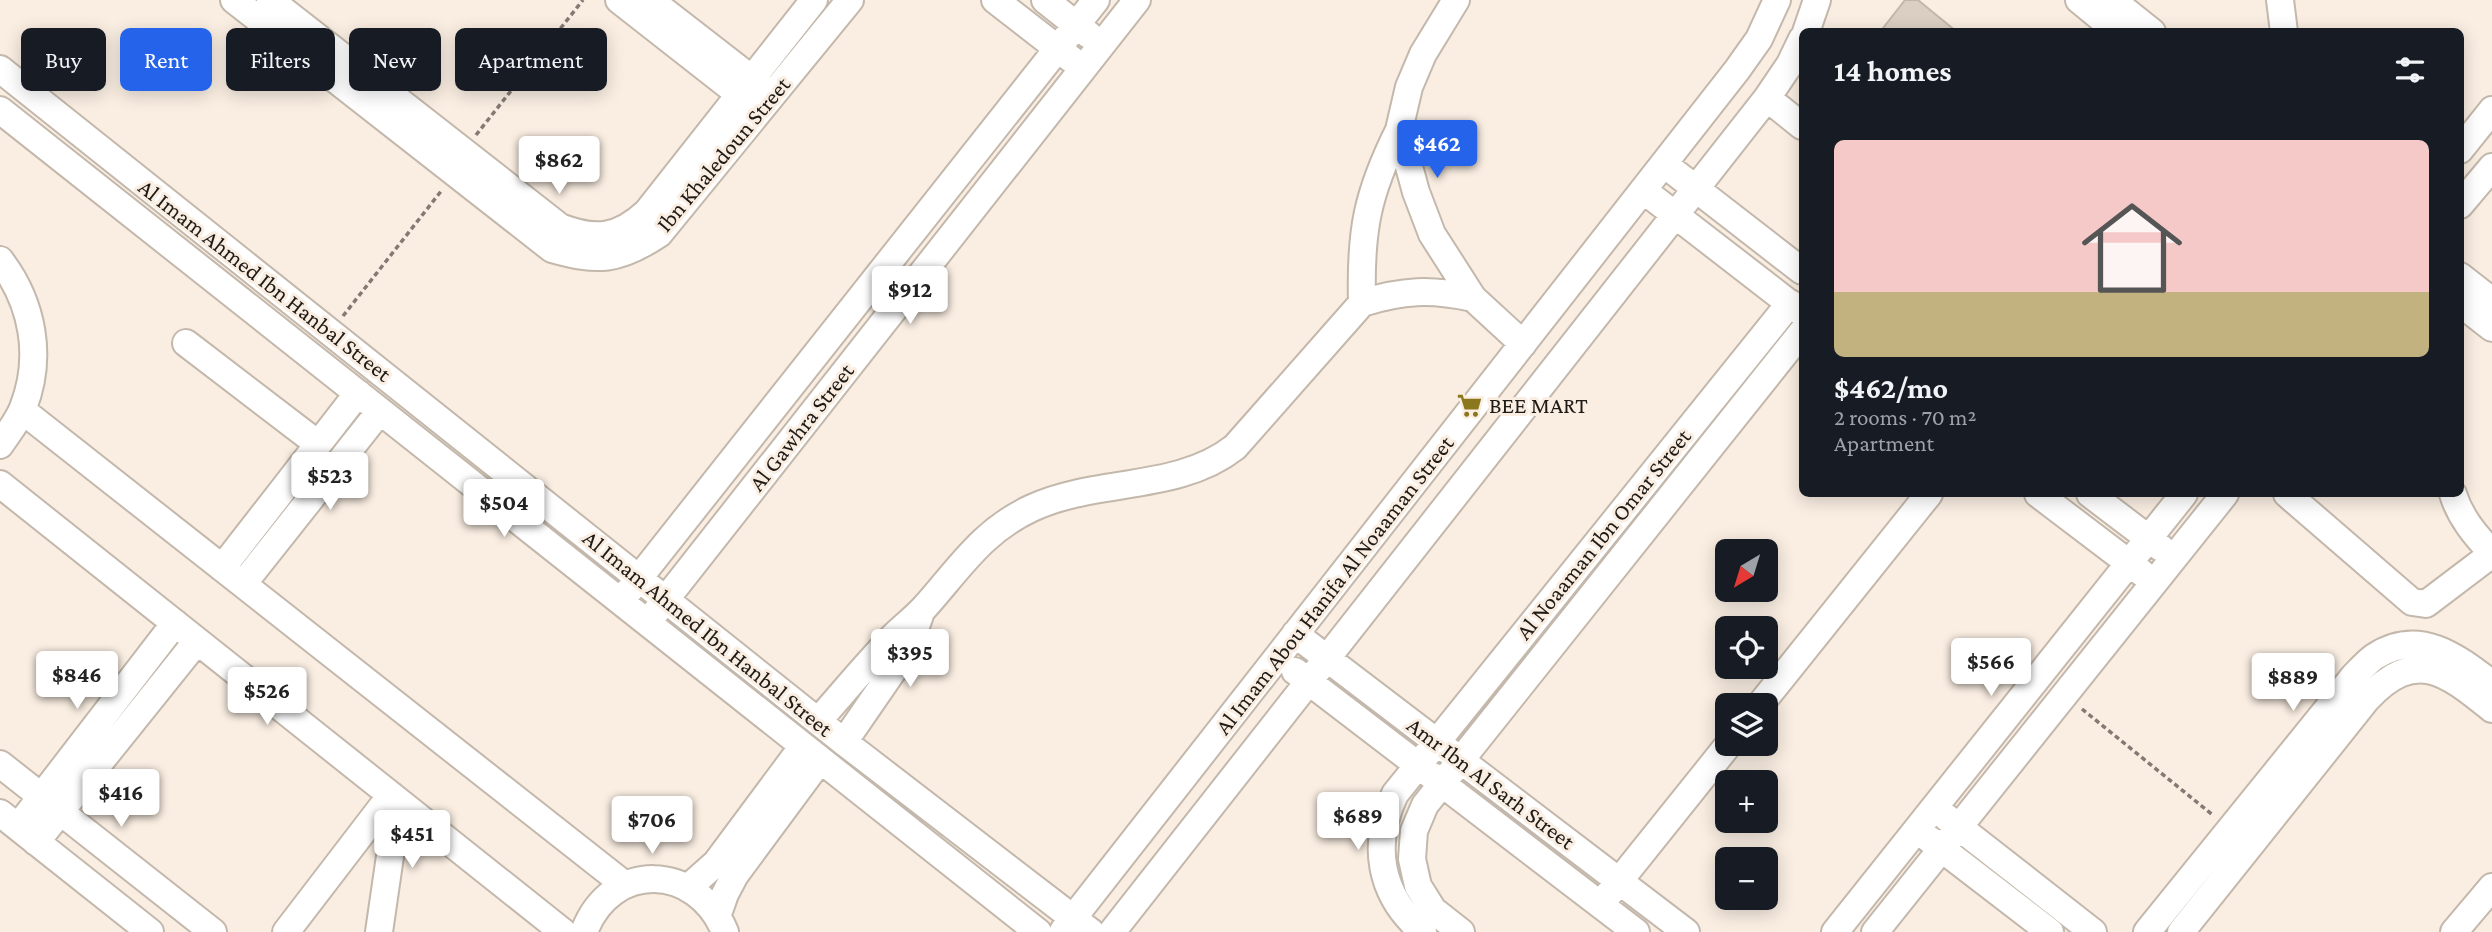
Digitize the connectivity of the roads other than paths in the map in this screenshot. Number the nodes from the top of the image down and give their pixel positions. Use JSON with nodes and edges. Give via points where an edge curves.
{"nodes":[{"id":1,"x":234,"y":0,"type":"edge"},
{"id":2,"x":270,"y":0,"type":"edge"},
{"id":3,"x":619,"y":0,"type":"edge"},
{"id":4,"x":650,"y":0,"type":"edge"},
{"id":5,"x":814,"y":0,"type":"edge"},
{"id":6,"x":850,"y":0,"type":"edge"},
{"id":7,"x":995,"y":0,"type":"edge"},
{"id":8,"x":1045,"y":0,"type":"edge"},
{"id":9,"x":1096,"y":0,"type":"edge"},
{"id":10,"x":1137,"y":0,"type":"edge"},
{"id":11,"x":1456,"y":0,"type":"edge"},
{"id":12,"x":1777,"y":0,"type":"edge"},
{"id":13,"x":1817,"y":0,"type":"edge"},
{"id":14,"x":2079,"y":0,"type":"edge"},
{"id":15,"x":2112,"y":0,"type":"edge"},
{"id":16,"x":2280,"y":0,"type":"edge"},
{"id":17,"x":1076,"y":25,"type":"junction"},
{"id":18,"x":1807,"y":28,"type":"edge"},
{"id":19,"x":2113,"y":28,"type":"edge"},
{"id":20,"x":2147,"y":28,"type":"edge"},
{"id":21,"x":2284,"y":28,"type":"edge"},
{"id":22,"x":1101,"y":45,"type":"junction"},
{"id":23,"x":1799,"y":45,"type":"edge"},
{"id":24,"x":1058,"y":49,"type":"junction"},
{"id":25,"x":0,"y":69,"type":"edge"},
{"id":26,"x":1082,"y":69,"type":"junction"},
{"id":27,"x":746,"y":87,"type":"junction"},
{"id":28,"x":1768,"y":98,"type":"junction"},
{"id":29,"x":767,"y":103,"type":"junction"},
{"id":30,"x":0,"y":110,"type":"edge"},
{"id":31,"x":2492,"y":110,"type":"edge"},
{"id":32,"x":1799,"y":124,"type":"edge"},
{"id":33,"x":1399,"y":130,"type":"junction"},
{"id":34,"x":2464,"y":145,"type":"edge"},
{"id":35,"x":456,"y":164,"type":"junction"},
{"id":36,"x":1664,"y":164,"type":"junction"},
{"id":37,"x":2492,"y":167,"type":"edge"},
{"id":38,"x":1696,"y":189,"type":"junction"},
{"id":39,"x":1643,"y":190,"type":"junction"},
{"id":40,"x":2464,"y":200,"type":"edge"},
{"id":41,"x":1676,"y":215,"type":"junction"},
{"id":42,"x":0,"y":260,"type":"edge"},
{"id":43,"x":1799,"y":269,"type":"edge"},
{"id":44,"x":2464,"y":279,"type":"edge"},
{"id":45,"x":1473,"y":298,"type":"junction"},
{"id":46,"x":2492,"y":301,"type":"edge"},
{"id":47,"x":1362,"y":303,"type":"junction"},
{"id":48,"x":298,"y":306,"type":"junction"},
{"id":49,"x":2464,"y":306,"type":"edge"},
{"id":50,"x":1796,"y":308,"type":"edge"},
{"id":51,"x":2492,"y":328,"type":"edge"},
{"id":52,"x":278,"y":330,"type":"junction"},
{"id":53,"x":1799,"y":336,"type":"edge"},
{"id":54,"x":186,"y":343,"type":"dead end"},
{"id":55,"x":1523,"y":344,"type":"junction"},
{"id":56,"x":358,"y":394,"type":"junction"},
{"id":57,"x":23,"y":411,"type":"junction"},
{"id":58,"x":380,"y":411,"type":"junction"},
{"id":59,"x":0,"y":444,"type":"edge"},
{"id":60,"x":318,"y":444,"type":"junction"},
{"id":61,"x":0,"y":484,"type":"edge"},
{"id":62,"x":1926,"y":497,"type":"edge"},
{"id":63,"x":2042,"y":497,"type":"edge"},
{"id":64,"x":2094,"y":497,"type":"edge"},
{"id":65,"x":2182,"y":497,"type":"edge"},
{"id":66,"x":2223,"y":497,"type":"edge"},
{"id":67,"x":2290,"y":497,"type":"edge"},
{"id":68,"x":2454,"y":497,"type":"edge"},
{"id":69,"x":2148,"y":538,"type":"junction"},
{"id":70,"x":2492,"y":553,"type":"edge"},
{"id":71,"x":2173,"y":558,"type":"junction"},
{"id":72,"x":2128,"y":563,"type":"junction"},
{"id":73,"x":222,"y":568,"type":"junction"},
{"id":74,"x":639,"y":578,"type":"junction"},
{"id":75,"x":2154,"y":582,"type":"junction"},
{"id":76,"x":243,"y":584,"type":"junction"},
{"id":77,"x":665,"y":599,"type":"junction"},
{"id":78,"x":620,"y":601,"type":"junction"},
{"id":79,"x":922,"y":610,"type":"junction"},
{"id":80,"x":647,"y":622,"type":"junction"},
{"id":81,"x":175,"y":623,"type":"junction"},
{"id":82,"x":1295,"y":634,"type":"junction"},
{"id":83,"x":197,"y":641,"type":"junction"},
{"id":84,"x":1277,"y":658,"type":"junction"},
{"id":85,"x":1327,"y":658,"type":"junction"},
{"id":86,"x":1308,"y":681,"type":"junction"},
{"id":87,"x":2492,"y":684,"type":"edge"},
{"id":88,"x":1770,"y":693,"type":"edge"},
{"id":89,"x":2492,"y":709,"type":"edge"},
{"id":90,"x":818,"y":721,"type":"junction"},
{"id":91,"x":1436,"y":741,"type":"junction"},
{"id":92,"x":844,"y":742,"type":"junction"},
{"id":93,"x":812,"y":753,"type":"junction"},
{"id":94,"x":1719,"y":756,"type":"edge"},
{"id":95,"x":1460,"y":760,"type":"junction"},
{"id":96,"x":0,"y":764,"type":"edge"},
{"id":97,"x":1417,"y":764,"type":"junction"},
{"id":98,"x":1441,"y":783,"type":"junction"},
{"id":99,"x":395,"y":798,"type":"junction"},
{"id":100,"x":51,"y":804,"type":"junction"},
{"id":101,"x":1933,"y":807,"type":"junction"},
{"id":102,"x":18,"y":827,"type":"edge"},
{"id":103,"x":1958,"y":827,"type":"junction"},
{"id":104,"x":1916,"y":829,"type":"junction"},
{"id":105,"x":1941,"y":849,"type":"junction"},
{"id":106,"x":1619,"y":881,"type":"junction"},
{"id":107,"x":625,"y":885,"type":"junction"},
{"id":108,"x":689,"y":887,"type":"junction"},
{"id":109,"x":2492,"y":887,"type":"edge"},
{"id":110,"x":1600,"y":905,"type":"junction"},
{"id":111,"x":722,"y":923,"type":"edge"},
{"id":112,"x":1075,"y":927,"type":"edge"},
{"id":113,"x":150,"y":932,"type":"edge"},
{"id":114,"x":212,"y":932,"type":"edge"},
{"id":115,"x":286,"y":932,"type":"edge"},
{"id":116,"x":379,"y":932,"type":"edge"},
{"id":117,"x":563,"y":932,"type":"edge"},
{"id":118,"x":584,"y":932,"type":"edge"},
{"id":119,"x":1038,"y":932,"type":"edge"},
{"id":120,"x":1112,"y":932,"type":"edge"},
{"id":121,"x":1423,"y":932,"type":"edge"},
{"id":122,"x":1461,"y":932,"type":"edge"},
{"id":123,"x":1636,"y":932,"type":"edge"},
{"id":124,"x":1686,"y":932,"type":"edge"},
{"id":125,"x":1835,"y":932,"type":"edge"},
{"id":126,"x":1875,"y":932,"type":"edge"},
{"id":127,"x":2050,"y":932,"type":"edge"},
{"id":128,"x":2093,"y":932,"type":"edge"},
{"id":129,"x":2147,"y":932,"type":"edge"},
{"id":130,"x":2182,"y":932,"type":"edge"},
{"id":131,"x":2454,"y":932,"type":"edge"}],
"edges":[{"from":1,"to":35,"type":"street","name":"Ibn Khaledoun Street"},
{"from":2,"to":35,"type":"street","name":"Ibn Khaledoun Street"},
{"from":3,"to":27,"type":"street"},
{"from":4,"to":27,"type":"street"},
{"from":5,"to":27,"type":"street","name":"Ibn Khaledoun Street"},
{"from":6,"to":29,"type":"street","name":"Ibn Khaledoun Street"},
{"from":7,"to":24,"type":"street"},
{"from":8,"to":17,"type":"street"},
{"from":9,"to":17,"type":"street","name":"Al Gawhra Street"},
{"from":10,"to":22,"type":"street","name":"Al Gawhra Street"},
{"from":11,"to":33,"type":"street","via":[[1423,54]]},
{"from":12,"to":36,"type":"street","name":"Al Imam Abou Hanifa Al Noaaman Street","via":[[1737,70]]},
{"from":13,"to":18,"type":"street"},
{"from":14,"to":19,"type":"street"},
{"from":15,"to":20,"type":"street"},
{"from":16,"to":21,"type":"street"},
{"from":17,"to":22,"type":"street"},
{"from":17,"to":24,"type":"street","name":"Al Gawhra Street"},
{"from":22,"to":26,"type":"street","name":"Al Gawhra Street"},
{"from":23,"to":28,"type":"street","name":"Al Imam Abou Hanifa Al Noaaman Street"},
{"from":24,"to":26,"type":"street"},
{"from":24,"to":74,"type":"street","name":"Al Gawhra Street"},
{"from":25,"to":48,"type":"street","name":"Al Imam Ahmed Ibn Hanbal Street"},
{"from":26,"to":77,"type":"street","name":"Al Gawhra Street"},
{"from":27,"to":29,"type":"street"},
{"from":27,"to":35,"type":"street","name":"Ibn Khaledoun Street","via":[[647,212],[616,233],[578,234],[560,227]]},
{"from":28,"to":32,"type":"street"},
{"from":28,"to":38,"type":"street","name":"Al Imam Abou Hanifa Al Noaaman Street"},
{"from":29,"to":35,"type":"street","name":"Ibn Khaledoun Street","via":[[659,234],[634,251],[607,257],[581,257],[552,249]]},
{"from":30,"to":52,"type":"street","name":"Al Imam Ahmed Ibn Hanbal Street"},
{"from":31,"to":34,"type":"street"},
{"from":33,"to":45,"type":"street","via":[[1432,234]]},
{"from":33,"to":47,"type":"street","via":[[1379,170],[1366,213],[1360,258]]},
{"from":36,"to":38,"type":"street"},
{"from":36,"to":39,"type":"street","name":"Al Imam Abou Hanifa Al Noaaman Street"},
{"from":37,"to":40,"type":"street"},
{"from":38,"to":41,"type":"street","name":"Al Imam Abou Hanifa Al Noaaman Street"},
{"from":38,"to":43,"type":"street"},
{"from":39,"to":41,"type":"street"},
{"from":39,"to":55,"type":"street","name":"Al Imam Abou Hanifa Al Noaaman Street"},
{"from":41,"to":50,"type":"street"},
{"from":41,"to":85,"type":"street","name":"Al Imam Abou Hanifa Al Noaaman Street"},
{"from":42,"to":57,"type":"street","via":[[28,309],[34,343]]},
{"from":44,"to":46,"type":"street"},
{"from":45,"to":47,"type":"street","via":[[1417,290]]},
{"from":45,"to":55,"type":"street"},
{"from":47,"to":79,"type":"street","via":[[1221,459],[1191,471],[1034,506],[1004,522],[978,544]]},
{"from":48,"to":52,"type":"street"},
{"from":48,"to":74,"type":"street","name":"Al Imam Ahmed Ibn Hanbal Street"},
{"from":49,"to":51,"type":"street"},
{"from":50,"to":91,"type":"street","name":"Al Noaaman Ibn Omar Street"},
{"from":52,"to":56,"type":"street","name":"Al Imam Ahmed Ibn Hanbal Street"},
{"from":53,"to":95,"type":"street","name":"Al Noaaman Ibn Omar Street"},
{"from":54,"to":60,"type":"street"},
{"from":55,"to":82,"type":"street","name":"Al Imam Abou Hanifa Al Noaaman Street"},
{"from":56,"to":58,"type":"street","name":"Al Imam Ahmed Ibn Hanbal Street"},
{"from":56,"to":60,"type":"street"},
{"from":57,"to":59,"type":"street"},
{"from":57,"to":73,"type":"street"},
{"from":58,"to":76,"type":"street"},
{"from":58,"to":78,"type":"street","name":"Al Imam Ahmed Ibn Hanbal Street"},
{"from":60,"to":73,"type":"street"},
{"from":61,"to":81,"type":"street"},
{"from":62,"to":88,"type":"street"},
{"from":63,"to":72,"type":"street"},
{"from":64,"to":69,"type":"street"},
{"from":65,"to":69,"type":"street"},
{"from":66,"to":71,"type":"street"},
{"from":67,"to":70,"type":"street","via":[[2412,602],[2426,604]]},
{"from":68,"to":70,"type":"street","via":[[2471,531]]},
{"from":69,"to":71,"type":"street"},
{"from":69,"to":72,"type":"street"},
{"from":71,"to":75,"type":"street"},
{"from":72,"to":75,"type":"street"},
{"from":72,"to":101,"type":"street"},
{"from":73,"to":76,"type":"street"},
{"from":74,"to":77,"type":"street","name":"Al Imam Ahmed Ibn Hanbal Street"},
{"from":74,"to":78,"type":"street","name":"Al Gawhra Street"},
{"from":75,"to":103,"type":"street"},
{"from":76,"to":107,"type":"street"},
{"from":77,"to":80,"type":"street","name":"Al Gawhra Street"},
{"from":77,"to":90,"type":"street","name":"Al Imam Ahmed Ibn Hanbal Street"},
{"from":78,"to":80,"type":"street","name":"Al Imam Ahmed Ibn Hanbal Street"},
{"from":79,"to":90,"type":"street"},
{"from":79,"to":92,"type":"street","via":[[908,649]]},
{"from":80,"to":93,"type":"street","name":"Al Imam Ahmed Ibn Hanbal Street"},
{"from":81,"to":83,"type":"street"},
{"from":81,"to":100,"type":"street"},
{"from":82,"to":84,"type":"street","name":"Al Imam Abou Hanifa Al Noaaman Street"},
{"from":82,"to":85,"type":"street","name":"Amr Ibn Al Sarh Street"},
{"from":83,"to":99,"type":"street"},
{"from":83,"to":100,"type":"street"},
{"from":84,"to":86,"type":"street","name":"Amr Ibn Al Sarh Street"},
{"from":84,"to":112,"type":"street","name":"Al Imam Abou Hanifa Al Noaaman Street"},
{"from":85,"to":86,"type":"street","name":"Al Imam Abou Hanifa Al Noaaman Street"},
{"from":85,"to":91,"type":"street","name":"Amr Ibn Al Sarh Street"},
{"from":86,"to":97,"type":"street","name":"Amr Ibn Al Sarh Street"},
{"from":86,"to":120,"type":"street","name":"Al Imam Abou Hanifa Al Noaaman Street"},
{"from":87,"to":129,"type":"street","via":[[2448,652],[2428,646],[2400,646],[2374,657]]},
{"from":89,"to":130,"type":"street","via":[[2440,673],[2407,671],[2384,681]]},
{"from":90,"to":92,"type":"street","name":"Al Imam Ahmed Ibn Hanbal Street"},
{"from":91,"to":95,"type":"street","name":"Amr Ibn Al Sarh Street"},
{"from":91,"to":97,"type":"street","name":"Al Noaaman Ibn Omar Street"},
{"from":92,"to":112,"type":"street","name":"Al Imam Ahmed Ibn Hanbal Street"},
{"from":93,"to":108,"type":"street","via":[[716,863]]},
{"from":93,"to":111,"type":"street","via":[[724,894]]},
{"from":93,"to":119,"type":"street","name":"Al Imam Ahmed Ibn Hanbal Street"},
{"from":94,"to":106,"type":"street"},
{"from":95,"to":98,"type":"street","name":"Al Noaaman Ibn Omar Street"},
{"from":95,"to":106,"type":"street","name":"Amr Ibn Al Sarh Street"},
{"from":96,"to":100,"type":"street"},
{"from":97,"to":98,"type":"street","name":"Amr Ibn Al Sarh Street"},
{"from":97,"to":121,"type":"street","name":"Al Noaaman Ibn Omar Street","via":[[1395,794],[1381,839],[1388,887]]},
{"from":98,"to":110,"type":"street","name":"Amr Ibn Al Sarh Street"},
{"from":98,"to":122,"type":"street","name":"Al Noaaman Ibn Omar Street","via":[[1414,831],[1412,859],[1418,886],[1433,910]]},
{"from":99,"to":115,"type":"street"},
{"from":99,"to":116,"type":"street"},
{"from":99,"to":117,"type":"street"},
{"from":100,"to":102,"type":"street"},
{"from":100,"to":114,"type":"street"},
{"from":101,"to":103,"type":"street"},
{"from":101,"to":104,"type":"street"},
{"from":102,"to":113,"type":"street"},
{"from":103,"to":105,"type":"street"},
{"from":103,"to":128,"type":"street"},
{"from":104,"to":105,"type":"street"},
{"from":104,"to":125,"type":"street"},
{"from":105,"to":126,"type":"street"},
{"from":105,"to":127,"type":"street"},
{"from":106,"to":110,"type":"street"},
{"from":106,"to":124,"type":"street","name":"Amr Ibn Al Sarh Street"},
{"from":107,"to":108,"type":"street","via":[[646,879]]},
{"from":107,"to":118,"type":"street","via":[[600,903]]},
{"from":108,"to":111,"type":"street","via":[[705,899]]},
{"from":109,"to":131,"type":"street"},
{"from":110,"to":123,"type":"street","name":"Amr Ibn Al Sarh Street"}]}
